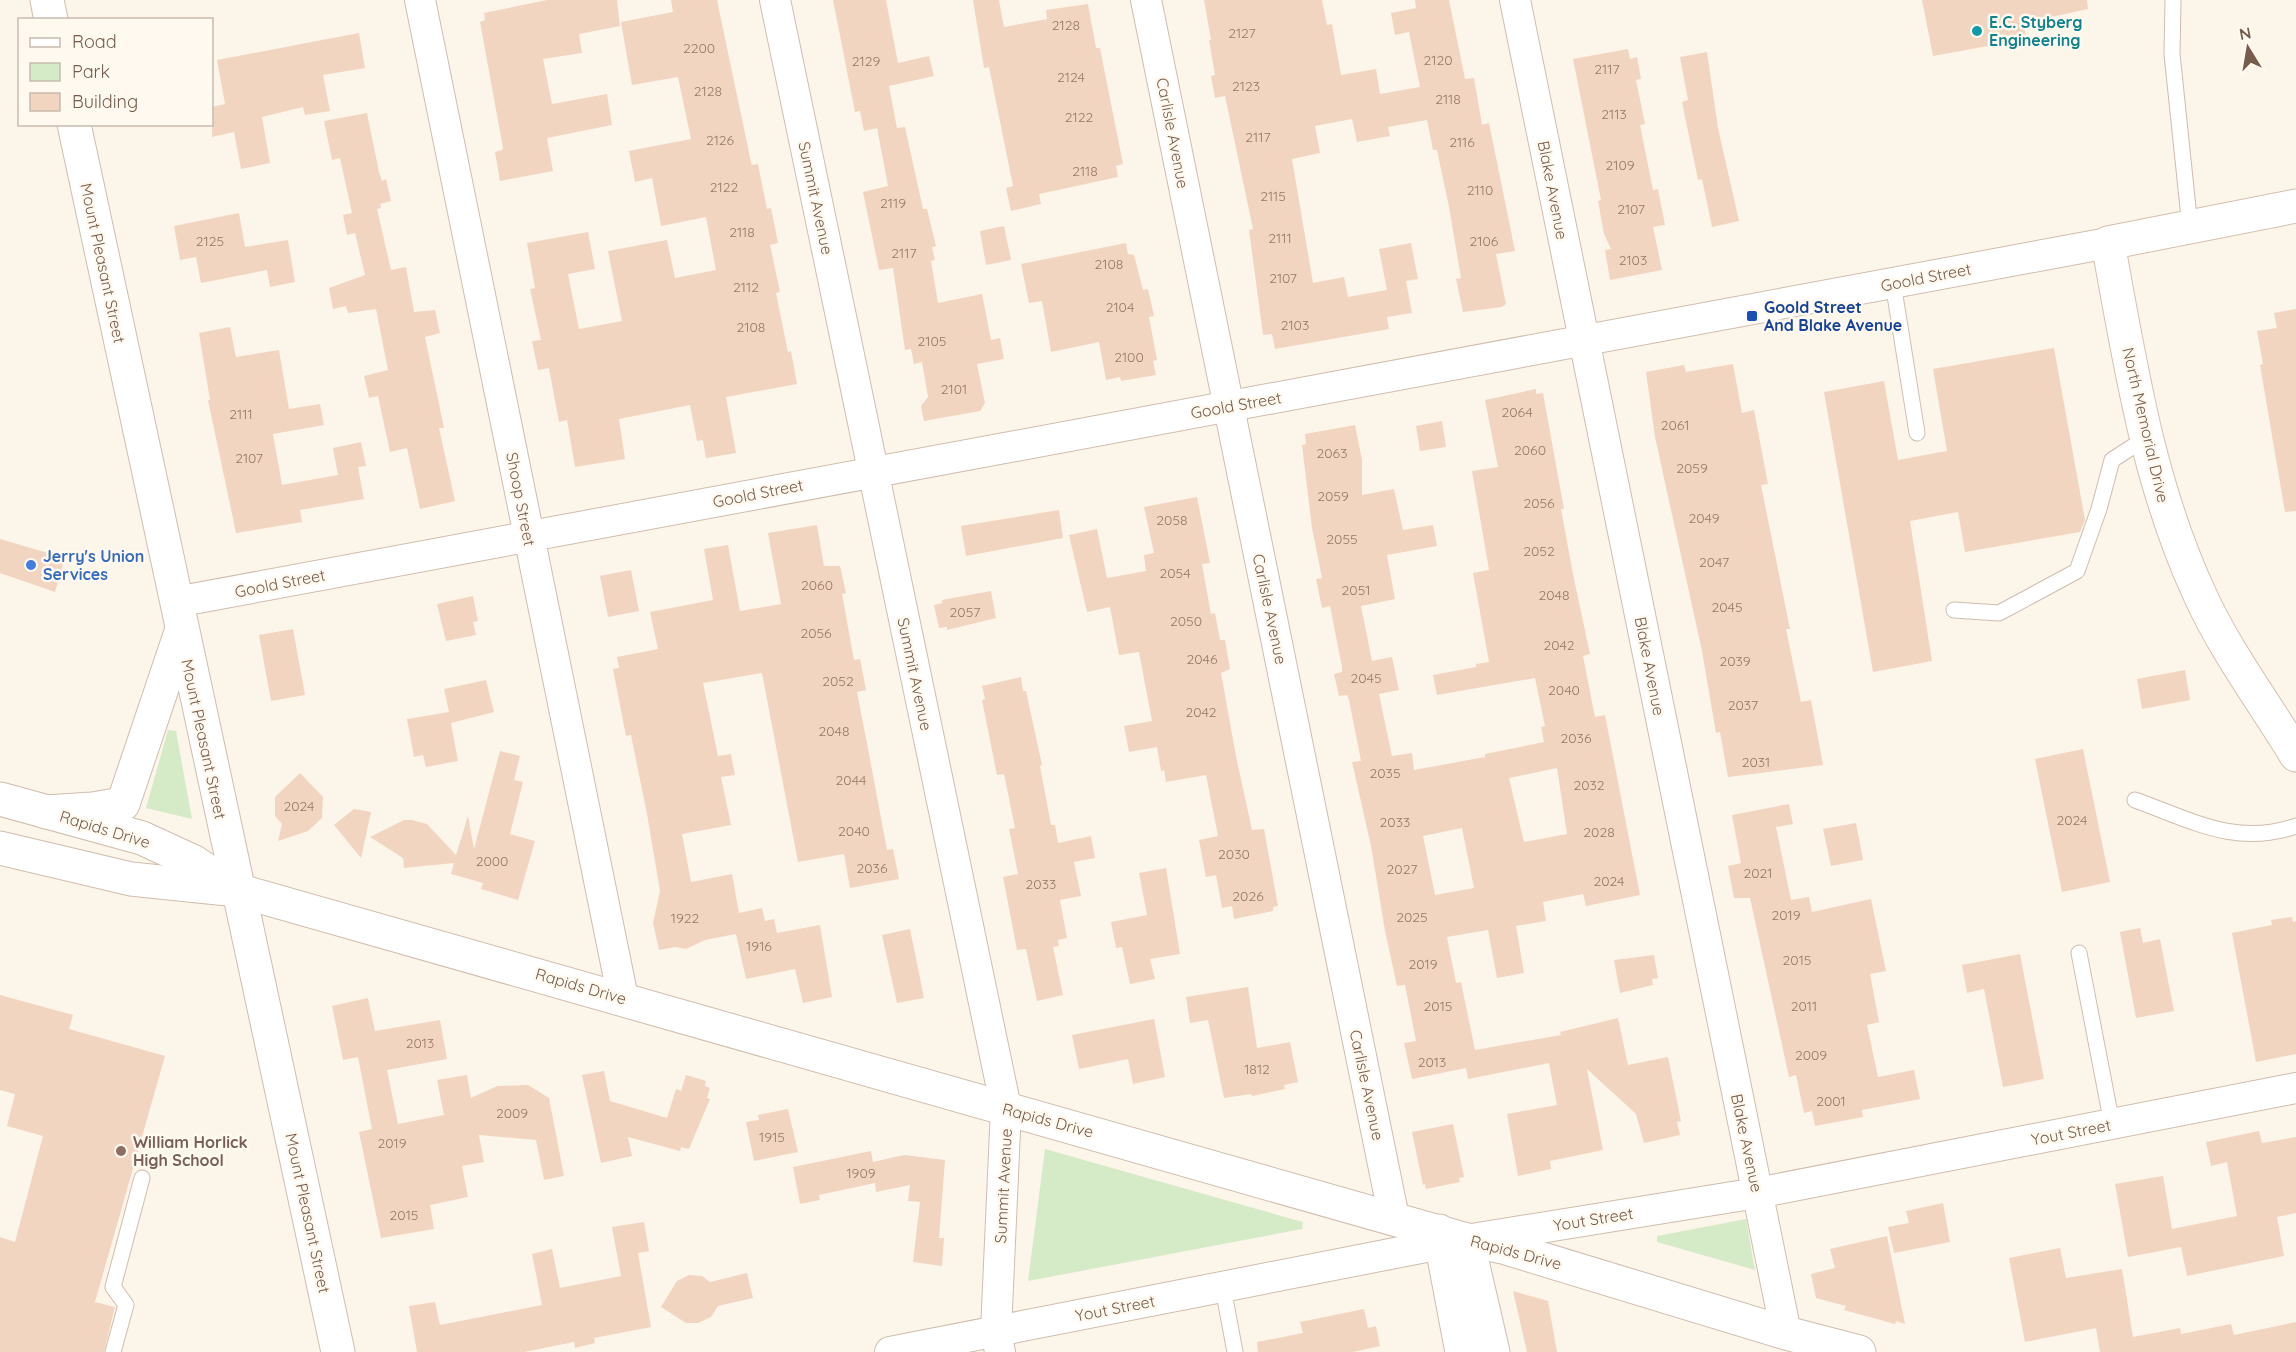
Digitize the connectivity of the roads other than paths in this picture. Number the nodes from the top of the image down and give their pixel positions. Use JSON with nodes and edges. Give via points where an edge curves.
{"nodes":[{"id":1,"x":47,"y":0,"type":"edge"},
{"id":2,"x":420,"y":0,"type":"edge"},
{"id":3,"x":775,"y":0,"type":"edge"},
{"id":4,"x":1146,"y":0,"type":"edge"},
{"id":5,"x":1515,"y":0,"type":"edge"},
{"id":6,"x":2173,"y":0,"type":"edge"},
{"id":7,"x":51,"y":18,"type":"edge"},
{"id":8,"x":74,"y":126,"type":"edge"},
{"id":9,"x":2296,"y":207,"type":"edge"},
{"id":10,"x":2190,"y":227,"type":"junction"},
{"id":11,"x":2108,"y":243,"type":"junction"},
{"id":12,"x":1893,"y":283,"type":"junction"},
{"id":13,"x":1584,"y":340,"type":"junction"},
{"id":14,"x":1229,"y":406,"type":"junction"},
{"id":15,"x":1917,"y":433,"type":"dead end"},
{"id":16,"x":2146,"y":438,"type":"junction"},
{"id":17,"x":873,"y":472,"type":"junction"},
{"id":18,"x":529,"y":536,"type":"junction"},
{"id":19,"x":1954,"y":610,"type":"dead end"},
{"id":20,"x":178,"y":616,"type":"junction"},
{"id":21,"x":2296,"y":755,"type":"edge"},
{"id":22,"x":0,"y":799,"type":"edge"},
{"id":23,"x":2135,"y":800,"type":"dead end"},
{"id":24,"x":46,"y":812,"type":"junction"},
{"id":25,"x":2296,"y":826,"type":"edge"},
{"id":26,"x":0,"y":848,"type":"edge"},
{"id":27,"x":237,"y":890,"type":"junction"},
{"id":28,"x":2079,"y":953,"type":"dead end"},
{"id":29,"x":623,"y":998,"type":"junction"},
{"id":30,"x":2296,"y":1088,"type":"edge"},
{"id":31,"x":1006,"y":1108,"type":"junction"},
{"id":32,"x":2112,"y":1124,"type":"junction"},
{"id":33,"x":142,"y":1178,"type":"dead end"},
{"id":34,"x":1757,"y":1193,"type":"junction"},
{"id":35,"x":1394,"y":1218,"type":"junction"},
{"id":36,"x":1449,"y":1238,"type":"junction"},
{"id":37,"x":1223,"y":1288,"type":"junction"},
{"id":38,"x":1786,"y":1333,"type":"junction"},
{"id":39,"x":998,"y":1341,"type":"edge"},
{"id":40,"x":113,"y":1352,"type":"edge"},
{"id":41,"x":338,"y":1352,"type":"edge"},
{"id":42,"x":890,"y":1352,"type":"edge"},
{"id":43,"x":1235,"y":1352,"type":"edge"},
{"id":44,"x":1462,"y":1352,"type":"edge"},
{"id":45,"x":1493,"y":1352,"type":"edge"},
{"id":46,"x":1858,"y":1352,"type":"edge"}],
"edges":[{"from":1,"to":7,"type":"street"},
{"from":2,"to":18,"type":"street","name":"Shoop Street"},
{"from":3,"to":17,"type":"street","name":"Summit Avenue"},
{"from":4,"to":14,"type":"street","name":"Carlisle Avenue"},
{"from":5,"to":13,"type":"street","name":"Blake Avenue"},
{"from":6,"to":10,"type":"lane","via":[[2172,54]]},
{"from":8,"to":20,"type":"street","name":"Mount Pleasant Street"},
{"from":9,"to":10,"type":"street","name":"Goold Street"},
{"from":10,"to":11,"type":"street","name":"Goold Street"},
{"from":11,"to":12,"type":"street","name":"Goold Street"},
{"from":11,"to":16,"type":"street","name":"North Memorial Drive"},
{"from":12,"to":13,"type":"street","name":"Goold Street"},
{"from":12,"to":15,"type":"lane"},
{"from":13,"to":14,"type":"street","name":"Goold Street"},
{"from":13,"to":34,"type":"street","name":"Blake Avenue"},
{"from":14,"to":17,"type":"street","name":"Goold Street"},
{"from":14,"to":35,"type":"street","name":"Carlisle Avenue"},
{"from":16,"to":19,"type":"lane","via":[[2112,460],[2078,571],[1999,613]]},
{"from":16,"to":21,"type":"street","name":"North Memorial Drive","via":[[2175,537],[2200,597],[2243,674]]},
{"from":17,"to":18,"type":"street","name":"Goold Street"},
{"from":17,"to":31,"type":"street","name":"Summit Avenue"},
{"from":18,"to":20,"type":"street","name":"Goold Street"},
{"from":18,"to":29,"type":"street","name":"Shoop Street"},
{"from":20,"to":24,"type":"street","via":[[123,804]]},
{"from":20,"to":27,"type":"street","name":"Mount Pleasant Street"},
{"from":22,"to":24,"type":"street","name":"Rapids Drive"},
{"from":23,"to":25,"type":"lane","via":[[2227,834],[2274,834]]},
{"from":24,"to":27,"type":"street","name":"Rapids Drive","via":[[142,838],[194,862]]},
{"from":26,"to":27,"type":"street","name":"Rapids Drive","via":[[130,879]]},
{"from":27,"to":29,"type":"street","name":"Rapids Drive"},
{"from":27,"to":41,"type":"street","name":"Mount Pleasant Street"},
{"from":28,"to":32,"type":"lane"},
{"from":29,"to":31,"type":"street","name":"Rapids Drive"},
{"from":30,"to":32,"type":"street","name":"Yout Street"},
{"from":31,"to":35,"type":"street","name":"Rapids Drive"},
{"from":31,"to":39,"type":"street","name":"Summit Avenue"},
{"from":32,"to":34,"type":"street","name":"Yout Street"},
{"from":33,"to":40,"type":"lane","via":[[112,1287],[126,1305]]},
{"from":34,"to":36,"type":"street","name":"Yout Street"},
{"from":34,"to":38,"type":"street","name":"Blake Avenue"},
{"from":35,"to":36,"type":"street","name":"Rapids Drive"},
{"from":36,"to":37,"type":"street","name":"Yout Street"},
{"from":36,"to":38,"type":"street","name":"Rapids Drive","via":[[1503,1247]]},
{"from":36,"to":44,"type":"street"},
{"from":36,"to":45,"type":"street"},
{"from":37,"to":39,"type":"street","name":"Yout Street"},
{"from":37,"to":43,"type":"lane"},
{"from":38,"to":46,"type":"street","name":"Rapids Drive"},
{"from":39,"to":42,"type":"street","name":"Yout Street"}]}
